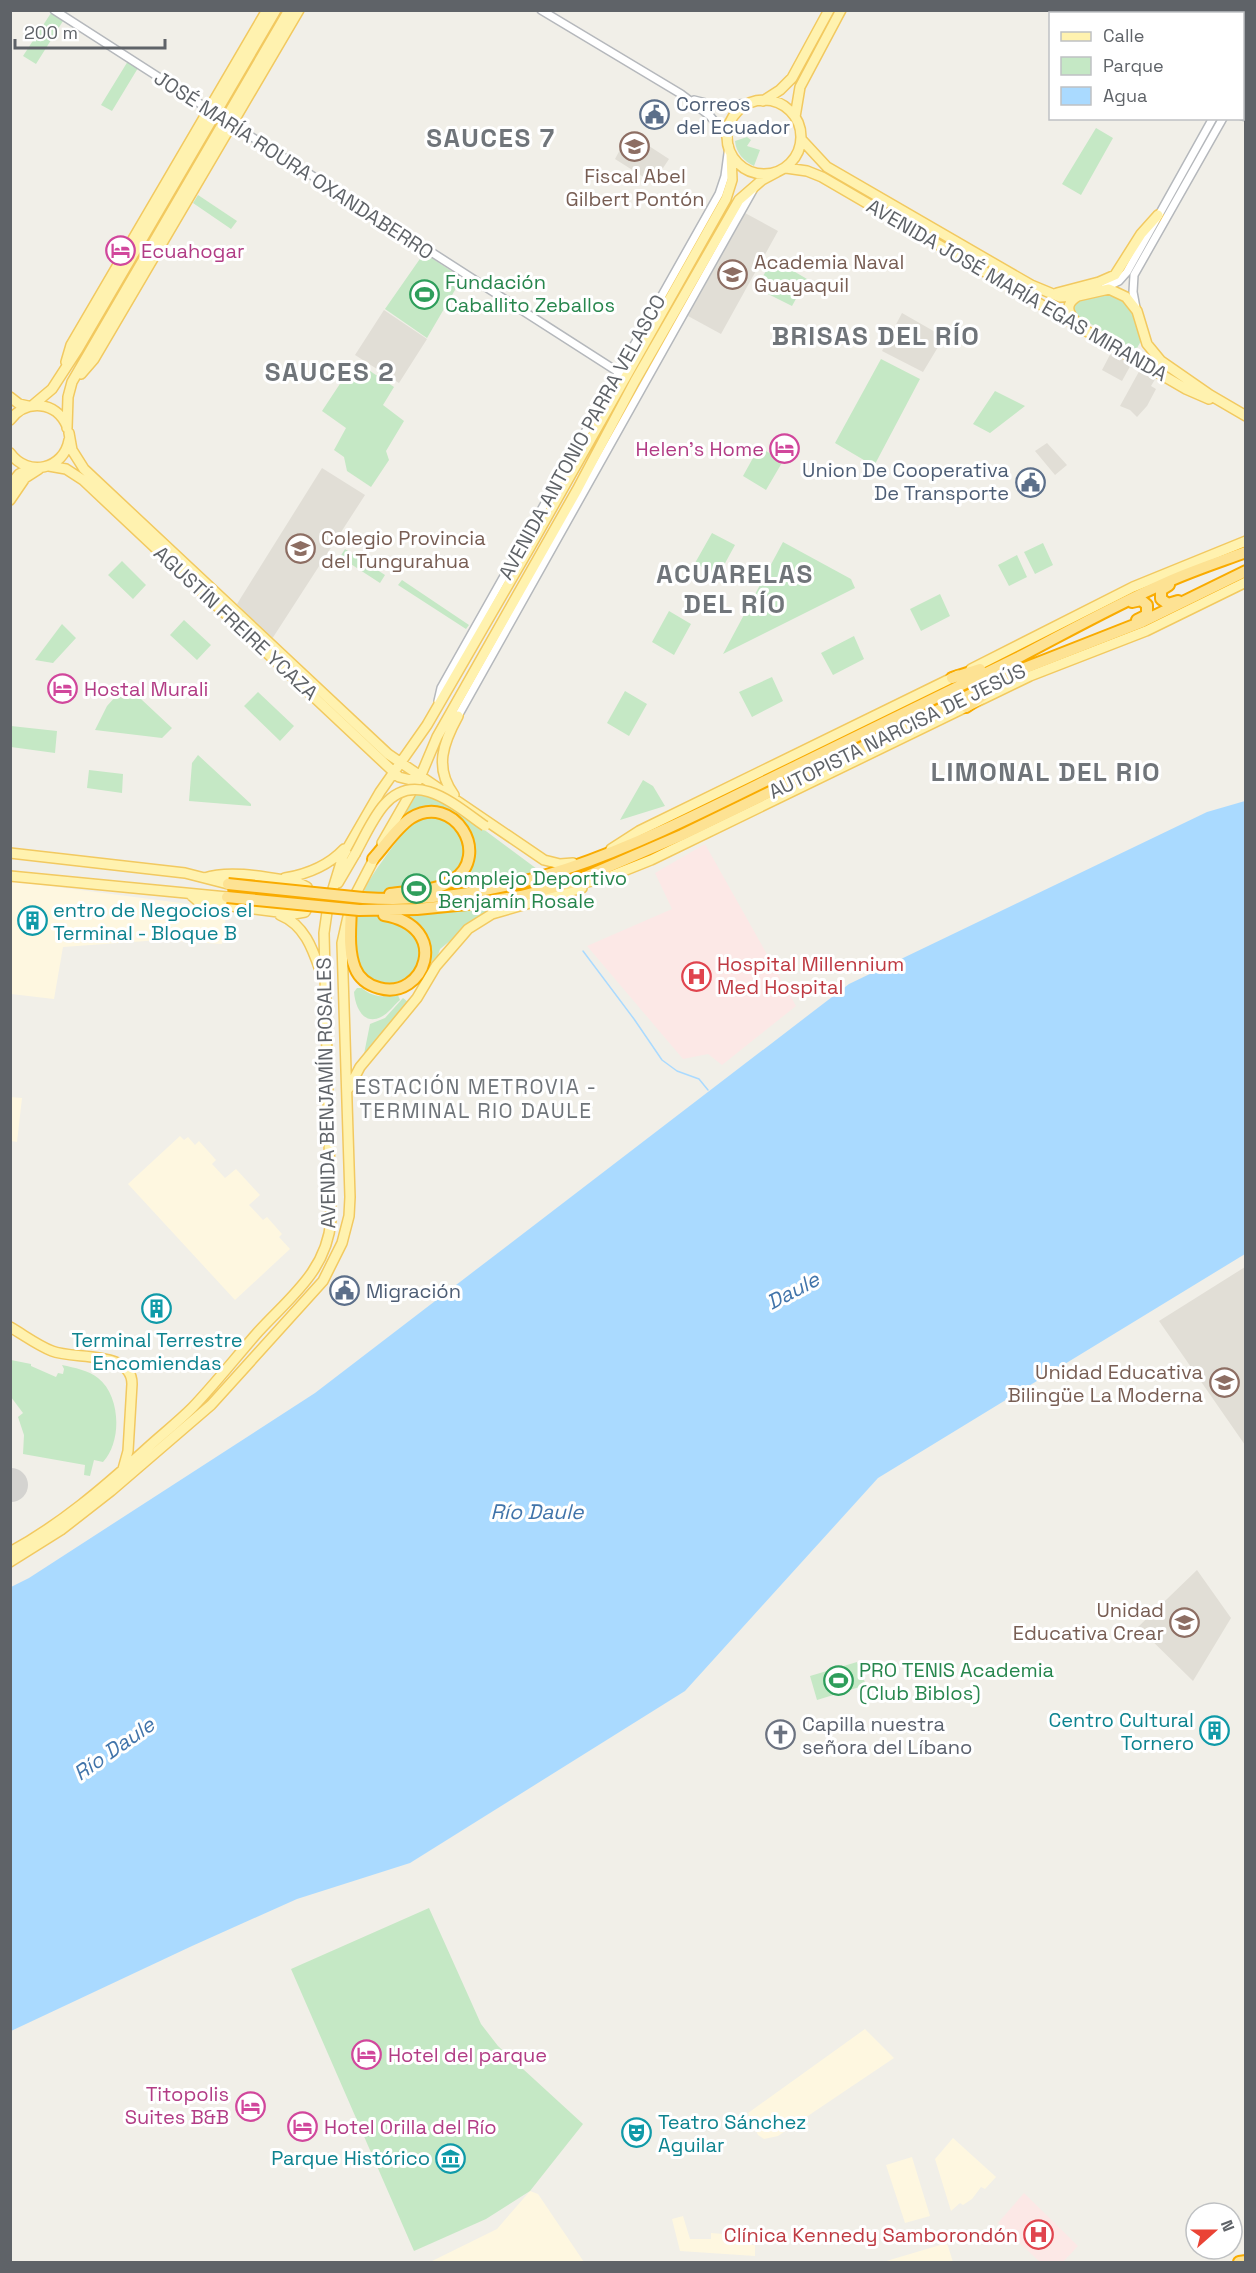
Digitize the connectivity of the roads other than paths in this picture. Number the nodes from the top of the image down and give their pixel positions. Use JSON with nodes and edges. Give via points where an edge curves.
{"nodes":[{"id":1,"x":54,"y":10,"type":"edge"},
{"id":2,"x":267,"y":10,"type":"edge"},
{"id":3,"x":276,"y":10,"type":"edge"},
{"id":4,"x":289,"y":10,"type":"edge"},
{"id":5,"x":299,"y":10,"type":"edge"},
{"id":6,"x":541,"y":10,"type":"edge"},
{"id":7,"x":829,"y":10,"type":"edge"},
{"id":8,"x":841,"y":10,"type":"edge"},
{"id":9,"x":838,"y":34,"type":"dead end"},
{"id":10,"x":827,"y":36,"type":"junction"},
{"id":11,"x":681,"y":94,"type":"junction"},
{"id":12,"x":763,"y":101,"type":"junction"},
{"id":13,"x":750,"y":103,"type":"junction"},
{"id":14,"x":211,"y":113,"type":"junction"},
{"id":15,"x":795,"y":117,"type":"junction"},
{"id":16,"x":1213,"y":120,"type":"edge"},
{"id":17,"x":1222,"y":120,"type":"edge"},
{"id":18,"x":227,"y":123,"type":"junction"},
{"id":19,"x":801,"y":139,"type":"junction"},
{"id":20,"x":729,"y":146,"type":"junction"},
{"id":21,"x":782,"y":170,"type":"junction"},
{"id":22,"x":1158,"y":215,"type":"junction"},
{"id":23,"x":1099,"y":290,"type":"junction"},
{"id":24,"x":1053,"y":294,"type":"junction"},
{"id":25,"x":1078,"y":296,"type":"junction"},
{"id":26,"x":1137,"y":311,"type":"junction"},
{"id":27,"x":1078,"y":325,"type":"junction"},
{"id":28,"x":1145,"y":339,"type":"junction"},
{"id":29,"x":1126,"y":354,"type":"junction"},
{"id":30,"x":631,"y":379,"type":"junction"},
{"id":31,"x":10,"y":397,"type":"edge"},
{"id":32,"x":31,"y":406,"type":"junction"},
{"id":33,"x":1245,"y":418,"type":"edge"},
{"id":34,"x":10,"y":420,"type":"edge"},
{"id":35,"x":68,"y":430,"type":"junction"},
{"id":36,"x":10,"y":453,"type":"edge"},
{"id":37,"x":42,"y":467,"type":"junction"},
{"id":38,"x":10,"y":485,"type":"edge"},
{"id":39,"x":580,"y":491,"type":"junction"},
{"id":40,"x":10,"y":500,"type":"edge"},
{"id":41,"x":1245,"y":541,"type":"edge"},
{"id":42,"x":1245,"y":552,"type":"edge"},
{"id":43,"x":1197,"y":570,"type":"junction"},
{"id":44,"x":1245,"y":571,"type":"edge"},
{"id":45,"x":1245,"y":582,"type":"edge"},
{"id":46,"x":1206,"y":591,"type":"junction"},
{"id":47,"x":1099,"y":615,"type":"junction"},
{"id":48,"x":1108,"y":635,"type":"junction"},
{"id":49,"x":1015,"y":658,"type":"junction"},
{"id":50,"x":1020,"y":670,"type":"junction"},
{"id":51,"x":952,"y":678,"type":"junction"},
{"id":52,"x":966,"y":707,"type":"junction"},
{"id":53,"x":458,"y":717,"type":"junction"},
{"id":54,"x":437,"y":737,"type":"junction"},
{"id":55,"x":402,"y":764,"type":"junction"},
{"id":56,"x":395,"y":773,"type":"junction"},
{"id":57,"x":420,"y":775,"type":"junction"},
{"id":58,"x":460,"y":801,"type":"junction"},
{"id":59,"x":355,"y":836,"type":"junction"},
{"id":60,"x":10,"y":853,"type":"edge"},
{"id":61,"x":595,"y":857,"type":"junction"},
{"id":62,"x":373,"y":859,"type":"junction"},
{"id":63,"x":544,"y":860,"type":"junction"},
{"id":64,"x":10,"y":878,"type":"edge"},
{"id":65,"x":606,"y":878,"type":"junction"},
{"id":66,"x":205,"y":879,"type":"junction"},
{"id":67,"x":273,"y":879,"type":"junction"},
{"id":68,"x":228,"y":884,"type":"joint"},
{"id":69,"x":548,"y":890,"type":"junction"},
{"id":70,"x":332,"y":892,"type":"junction"},
{"id":71,"x":191,"y":895,"type":"junction"},
{"id":72,"x":227,"y":897,"type":"joint"},
{"id":73,"x":363,"y":898,"type":"junction"},
{"id":74,"x":440,"y":902,"type":"junction"},
{"id":75,"x":355,"y":907,"type":"junction"},
{"id":76,"x":273,"y":912,"type":"junction"},
{"id":77,"x":324,"y":981,"type":"junction"},
{"id":78,"x":346,"y":1096,"type":"junction"},
{"id":79,"x":10,"y":1327,"type":"edge"},
{"id":80,"x":122,"y":1470,"type":"junction"},
{"id":81,"x":10,"y":1552,"type":"edge"},
{"id":82,"x":10,"y":1562,"type":"edge"},
{"id":83,"x":1245,"y":2260,"type":"edge"},
{"id":84,"x":1239,"y":2262,"type":"edge"}],
"edges":[{"from":1,"to":14,"type":"street","name":"JOSÉ MARÍA ROURA OXANDABERRO"},
{"from":2,"to":14,"type":"main road"},
{"from":3,"to":14,"type":"main road"},
{"from":4,"to":18,"type":"main road"},
{"from":5,"to":18,"type":"main road"},
{"from":6,"to":11,"type":"street"},
{"from":7,"to":12,"type":"main road","via":[[792,78]]},
{"from":8,"to":10,"type":"main road"},
{"from":9,"to":10,"type":"main road"},
{"from":10,"to":15,"type":"main road","via":[[800,87]]},
{"from":11,"to":13,"type":"street","via":[[718,106]]},
{"from":11,"to":20,"type":"street","via":[[710,116]]},
{"from":12,"to":13,"type":"main road"},
{"from":12,"to":15,"type":"main road","via":[[780,104]]},
{"from":13,"to":20,"type":"main road","via":[[733,117]]},
{"from":14,"to":18,"type":"street","name":"JOSÉ MARÍA ROURA OXANDABERRO"},
{"from":14,"to":32,"type":"main road","via":[[71,345],[62,375]]},
{"from":15,"to":19,"type":"main road"},
{"from":16,"to":22,"type":"street"},
{"from":17,"to":26,"type":"street","via":[[1134,275],[1132,292]]},
{"from":18,"to":30,"type":"street","name":"JOSÉ MARÍA ROURA OXANDABERRO"},
{"from":18,"to":35,"type":"main road","via":[[72,382]]},
{"from":19,"to":21,"type":"main road","via":[[798,153]]},
{"from":19,"to":24,"type":"main road","name":"AVENIDA JOSÉ MARÍA EGAS MIRANDA","via":[[827,167]]},
{"from":20,"to":21,"type":"main road","via":[[736,162],[750,171],[759,174]]},
{"from":20,"to":30,"type":"main road","name":"AVENIDA ANTONIO PARRA VELASCO","via":[[732,180],[726,199],[639,344]]},
{"from":21,"to":27,"type":"main road","name":"AVENIDA JOSÉ MARÍA EGAS MIRANDA","via":[[807,171],[822,177]]},
{"from":21,"to":30,"type":"main road","name":"AVENIDA ANTONIO PARRA VELASCO","via":[[762,180],[739,200]]},
{"from":22,"to":23,"type":"street","via":[[1123,277]]},
{"from":22,"to":24,"type":"main road","via":[[1115,275]]},
{"from":23,"to":25,"type":"main road","name":"AVENIDA JOSÉ MARÍA EGAS MIRANDA"},
{"from":23,"to":26,"type":"main road","via":[[1112,290],[1126,297]]},
{"from":24,"to":25,"type":"main road","name":"AVENIDA JOSÉ MARÍA EGAS MIRANDA"},
{"from":25,"to":27,"type":"main road","via":[[1070,302],[1068,310]]},
{"from":26,"to":28,"type":"main road","name":"AVENIDA JOSÉ MARÍA EGAS MIRANDA"},
{"from":27,"to":29,"type":"main road","name":"AVENIDA JOSÉ MARÍA EGAS MIRANDA"},
{"from":28,"to":29,"type":"main road","via":[[1142,352]]},
{"from":28,"to":33,"type":"main road","name":"AVENIDA JOSÉ MARÍA EGAS MIRANDA","via":[[1166,365]]},
{"from":29,"to":33,"type":"main road","name":"AVENIDA JOSÉ MARÍA EGAS MIRANDA"},
{"from":30,"to":39,"type":"main road","name":"AVENIDA ANTONIO PARRA VELASCO"},
{"from":30,"to":55,"type":"main road","name":"AVENIDA ANTONIO PARRA VELASCO"},
{"from":31,"to":32,"type":"main road"},
{"from":32,"to":34,"type":"main road"},
{"from":32,"to":35,"type":"main road","via":[[55,410]]},
{"from":35,"to":37,"type":"main road","via":[[65,452]]},
{"from":35,"to":55,"type":"main road","name":"AGUSTÍN FREIRE YCAZA","via":[[72,450],[84,469]]},
{"from":36,"to":37,"type":"main road","name":"AGUSTÍN FREIRE YCAZA","via":[[21,464]]},
{"from":37,"to":38,"type":"main road","via":[[23,471]]},
{"from":37,"to":40,"type":"main road","via":[[25,478]]},
{"from":37,"to":56,"type":"main road","name":"AGUSTÍN FREIRE YCAZA","via":[[66,469],[83,480]]},
{"from":39,"to":53,"type":"street","name":"AVENIDA ANTONIO PARRA VELASCO"},
{"from":39,"to":54,"type":"main road","name":"AVENIDA ANTONIO PARRA VELASCO"},
{"from":41,"to":51,"type":"main road","name":"AUTOPISTA NARCISA DE JESÚS","via":[[1133,587]]},
{"from":42,"to":43,"type":"highway","name":"AUTOPISTA NARCISA DE JESÚS"},
{"from":43,"to":46,"type":"highway","via":[[1163,588],[1161,599],[1171,604]]},
{"from":43,"to":47,"type":"highway","name":"AUTOPISTA NARCISA DE JESÚS"},
{"from":44,"to":46,"type":"highway","name":"AUTOPISTA NARCISA DE JESÚS"},
{"from":45,"to":52,"type":"main road","name":"AUTOPISTA NARCISA DE JESÚS","via":[[1146,631],[1030,676]]},
{"from":46,"to":48,"type":"highway","name":"AUTOPISTA NARCISA DE JESÚS"},
{"from":47,"to":48,"type":"highway","via":[[1138,600],[1147,605],[1144,617]]},
{"from":47,"to":49,"type":"highway","name":"AUTOPISTA NARCISA DE JESÚS"},
{"from":48,"to":50,"type":"highway","name":"AUTOPISTA NARCISA DE JESÚS"},
{"from":49,"to":51,"type":"highway"},
{"from":49,"to":61,"type":"highway","name":"AUTOPISTA NARCISA DE JESÚS","via":[[677,824]]},
{"from":50,"to":52,"type":"highway"},
{"from":50,"to":69,"type":"highway","name":"AUTOPISTA NARCISA DE JESÚS","via":[[682,835],[615,866]]},
{"from":51,"to":61,"type":"main road","name":"AUTOPISTA NARCISA DE JESÚS","via":[[639,831]]},
{"from":52,"to":65,"type":"main road","name":"AUTOPISTA NARCISA DE JESÚS","via":[[687,844]]},
{"from":53,"to":54,"type":"main road"},
{"from":53,"to":58,"type":"main road","via":[[441,758],[445,778]]},
{"from":54,"to":57,"type":"main road","name":"AVENIDA ANTONIO PARRA VELASCO"},
{"from":55,"to":56,"type":"main road","name":"AVENIDA ANTONIO PARRA VELASCO"},
{"from":55,"to":57,"type":"main road","name":"AGUSTÍN FREIRE YCAZA"},
{"from":56,"to":57,"type":"main road","name":"AGUSTÍN FREIRE YCAZA","via":[[408,780]]},
{"from":56,"to":59,"type":"main road","name":"AVENIDA ANTONIO PARRA VELASCO"},
{"from":57,"to":58,"type":"main road","name":"AGUSTÍN FREIRE YCAZA"},
{"from":57,"to":62,"type":"main road","name":"AVENIDA ANTONIO PARRA VELASCO"},
{"from":58,"to":63,"type":"main road","name":"AGUSTÍN FREIRE YCAZA"},
{"from":59,"to":67,"type":"main road","via":[[328,863],[302,874]]},
{"from":59,"to":70,"type":"main road","via":[[340,864]]},
{"from":60,"to":66,"type":"main road","name":"AUTOPISTA NARCISA DE JESÚS","via":[[185,873]]},
{"from":61,"to":63,"type":"main road","via":[[560,864]]},
{"from":61,"to":74,"type":"highway","name":"AUTOPISTA NARCISA DE JESÚS","via":[[516,885]]},
{"from":62,"to":73,"type":"highway","via":[[409,820],[426,813],[445,814],[456,821],[469,846],[464,869],[445,885]]},
{"from":62,"to":75,"type":"main road","name":"AVENIDA BENJAMÍN ROSALES"},
{"from":63,"to":70,"type":"main road","bridge":true,"via":[[512,844],[436,793],[410,790],[385,803]]},
{"from":64,"to":71,"type":"main road"},
{"from":65,"to":69,"type":"main road","name":"AUTOPISTA NARCISA DE JESÚS"},
{"from":65,"to":78,"type":"main road","via":[[492,914],[468,929],[360,1067]]},
{"from":66,"to":67,"type":"main road","via":[[231,875]]},
{"from":66,"to":68,"type":"main road","name":"AUTOPISTA NARCISA DE JESÚS"},
{"from":67,"to":76,"type":"main road","via":[[302,884],[310,892],[311,901],[308,909],[300,913]]},
{"from":68,"to":73,"type":"highway","name":"AUTOPISTA NARCISA DE JESÚS","bridge":true},
{"from":69,"to":74,"type":"highway","name":"AUTOPISTA NARCISA DE JESÚS","via":[[494,901]]},
{"from":70,"to":77,"type":"main road","name":"AVENIDA BENJAMÍN ROSALES","via":[[324,933]]},
{"from":71,"to":72,"type":"main road","name":"AUTOPISTA NARCISA DE JESÚS"},
{"from":71,"to":76,"type":"main road","via":[[199,902]]},
{"from":72,"to":75,"type":"highway","name":"AUTOPISTA NARCISA DE JESÚS","bridge":true},
{"from":73,"to":74,"type":"highway","name":"AUTOPISTA NARCISA DE JESÚS"},
{"from":74,"to":75,"type":"highway","name":"AUTOPISTA NARCISA DE JESÚS"},
{"from":75,"to":75,"type":"highway","via":[[406,920],[416,928],[423,939],[425,958],[414,980],[383,989],[372,986],[358,974],[351,955]]},
{"from":75,"to":78,"type":"main road","name":"AVENIDA BENJAMÍN ROSALES","via":[[346,920],[341,959]]},
{"from":76,"to":77,"type":"main road","via":[[291,921],[304,934]]},
{"from":77,"to":80,"type":"main road","name":"AVENIDA BENJAMÍN ROSALES","via":[[331,1221],[322,1255],[301,1290],[192,1408]]},
{"from":78,"to":82,"type":"main road","name":"AVENIDA BENJAMÍN ROSALES","via":[[349,1216],[342,1243],[323,1281],[193,1422],[70,1523]]},
{"from":79,"to":80,"type":"main road","via":[[50,1351],[119,1362],[129,1371],[132,1380],[128,1451]]},
{"from":80,"to":81,"type":"main road","name":"AVENIDA BENJAMÍN ROSALES","via":[[58,1521]]},
{"from":83,"to":84,"type":"highway"}]}
